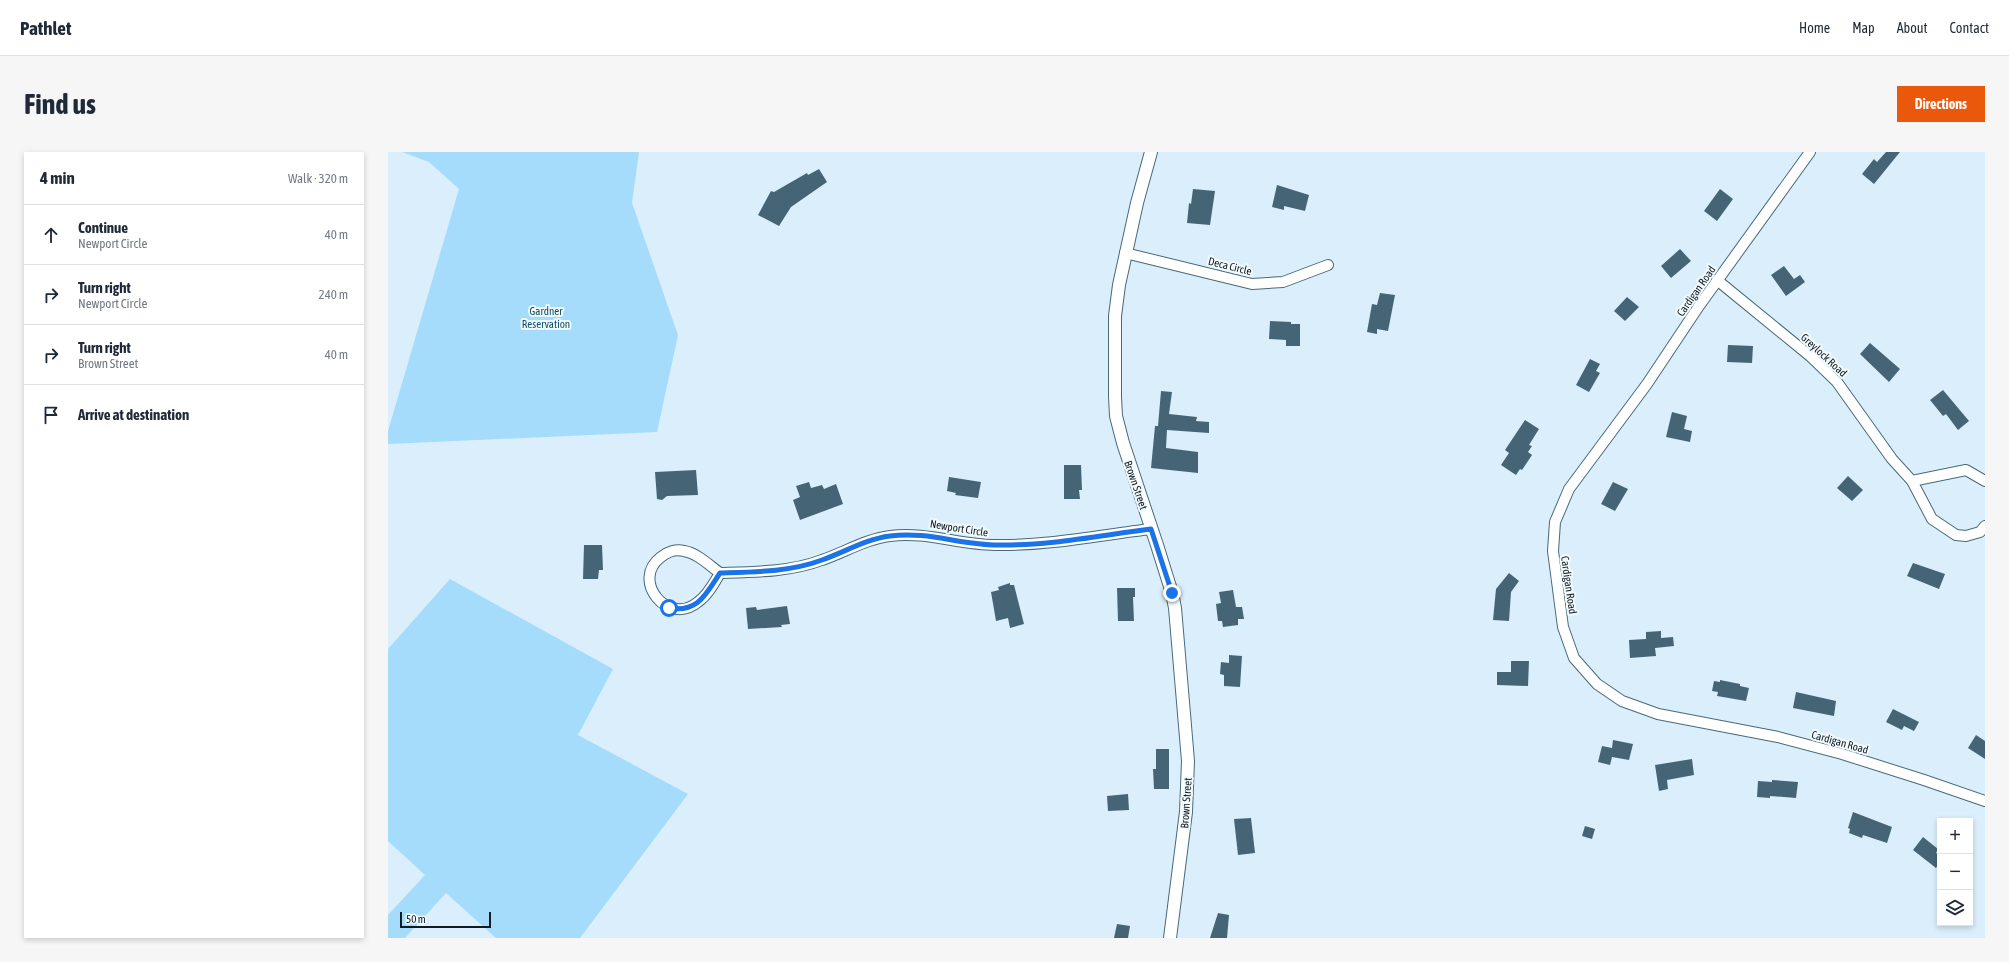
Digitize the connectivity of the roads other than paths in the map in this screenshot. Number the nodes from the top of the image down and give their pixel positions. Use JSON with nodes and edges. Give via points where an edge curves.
{"nodes":[{"id":1,"x":1151,"y":152,"type":"edge"},
{"id":2,"x":1810,"y":152,"type":"edge"},
{"id":3,"x":1125,"y":253,"type":"junction"},
{"id":4,"x":1328,"y":265,"type":"dead end"},
{"id":5,"x":1717,"y":280,"type":"junction"},
{"id":6,"x":1912,"y":481,"type":"junction"},
{"id":7,"x":1985,"y":481,"type":"edge"},
{"id":8,"x":1985,"y":526,"type":"edge"},
{"id":9,"x":1151,"y":529,"type":"junction"},
{"id":10,"x":720,"y":573,"type":"junction"},
{"id":11,"x":1985,"y":801,"type":"edge"},
{"id":12,"x":1170,"y":938,"type":"edge"}],
"edges":[{"from":1,"to":3,"type":"street","name":"Brown Street"},
{"from":2,"to":5,"type":"street","name":"Cardigan Road"},
{"from":3,"to":4,"type":"street","name":"Deca Circle","via":[[1252,284],[1283,282]]},
{"from":3,"to":9,"type":"street","name":"Brown Street","via":[[1115,316],[1116,416]]},
{"from":5,"to":6,"type":"street","name":"Greylock Road","via":[[1810,356],[1837,382],[1892,459]]},
{"from":5,"to":11,"type":"street","name":"Cardigan Road","via":[[1648,384],[1569,489],[1555,522],[1552,551],[1563,626],[1574,658],[1597,684],[1622,702],[1658,714],[1778,737],[1842,754]]},
{"from":6,"to":7,"type":"street","via":[[1966,470]]},
{"from":6,"to":8,"type":"street","name":"Greylock Road","via":[[1932,519],[1940,526],[1956,535],[1966,536],[1980,532]]},
{"from":9,"to":10,"type":"street","name":"Newport Circle","via":[[1021,545],[986,545],[926,535],[889,536],[871,540],[803,566]]},
{"from":9,"to":12,"type":"street","name":"Brown Street","via":[[1175,608],[1188,760],[1186,812]]},
{"from":10,"to":10,"type":"street","via":[[705,596],[689,608],[679,610],[660,603],[650,586],[652,567],[661,556],[674,551],[693,554]]}]}
